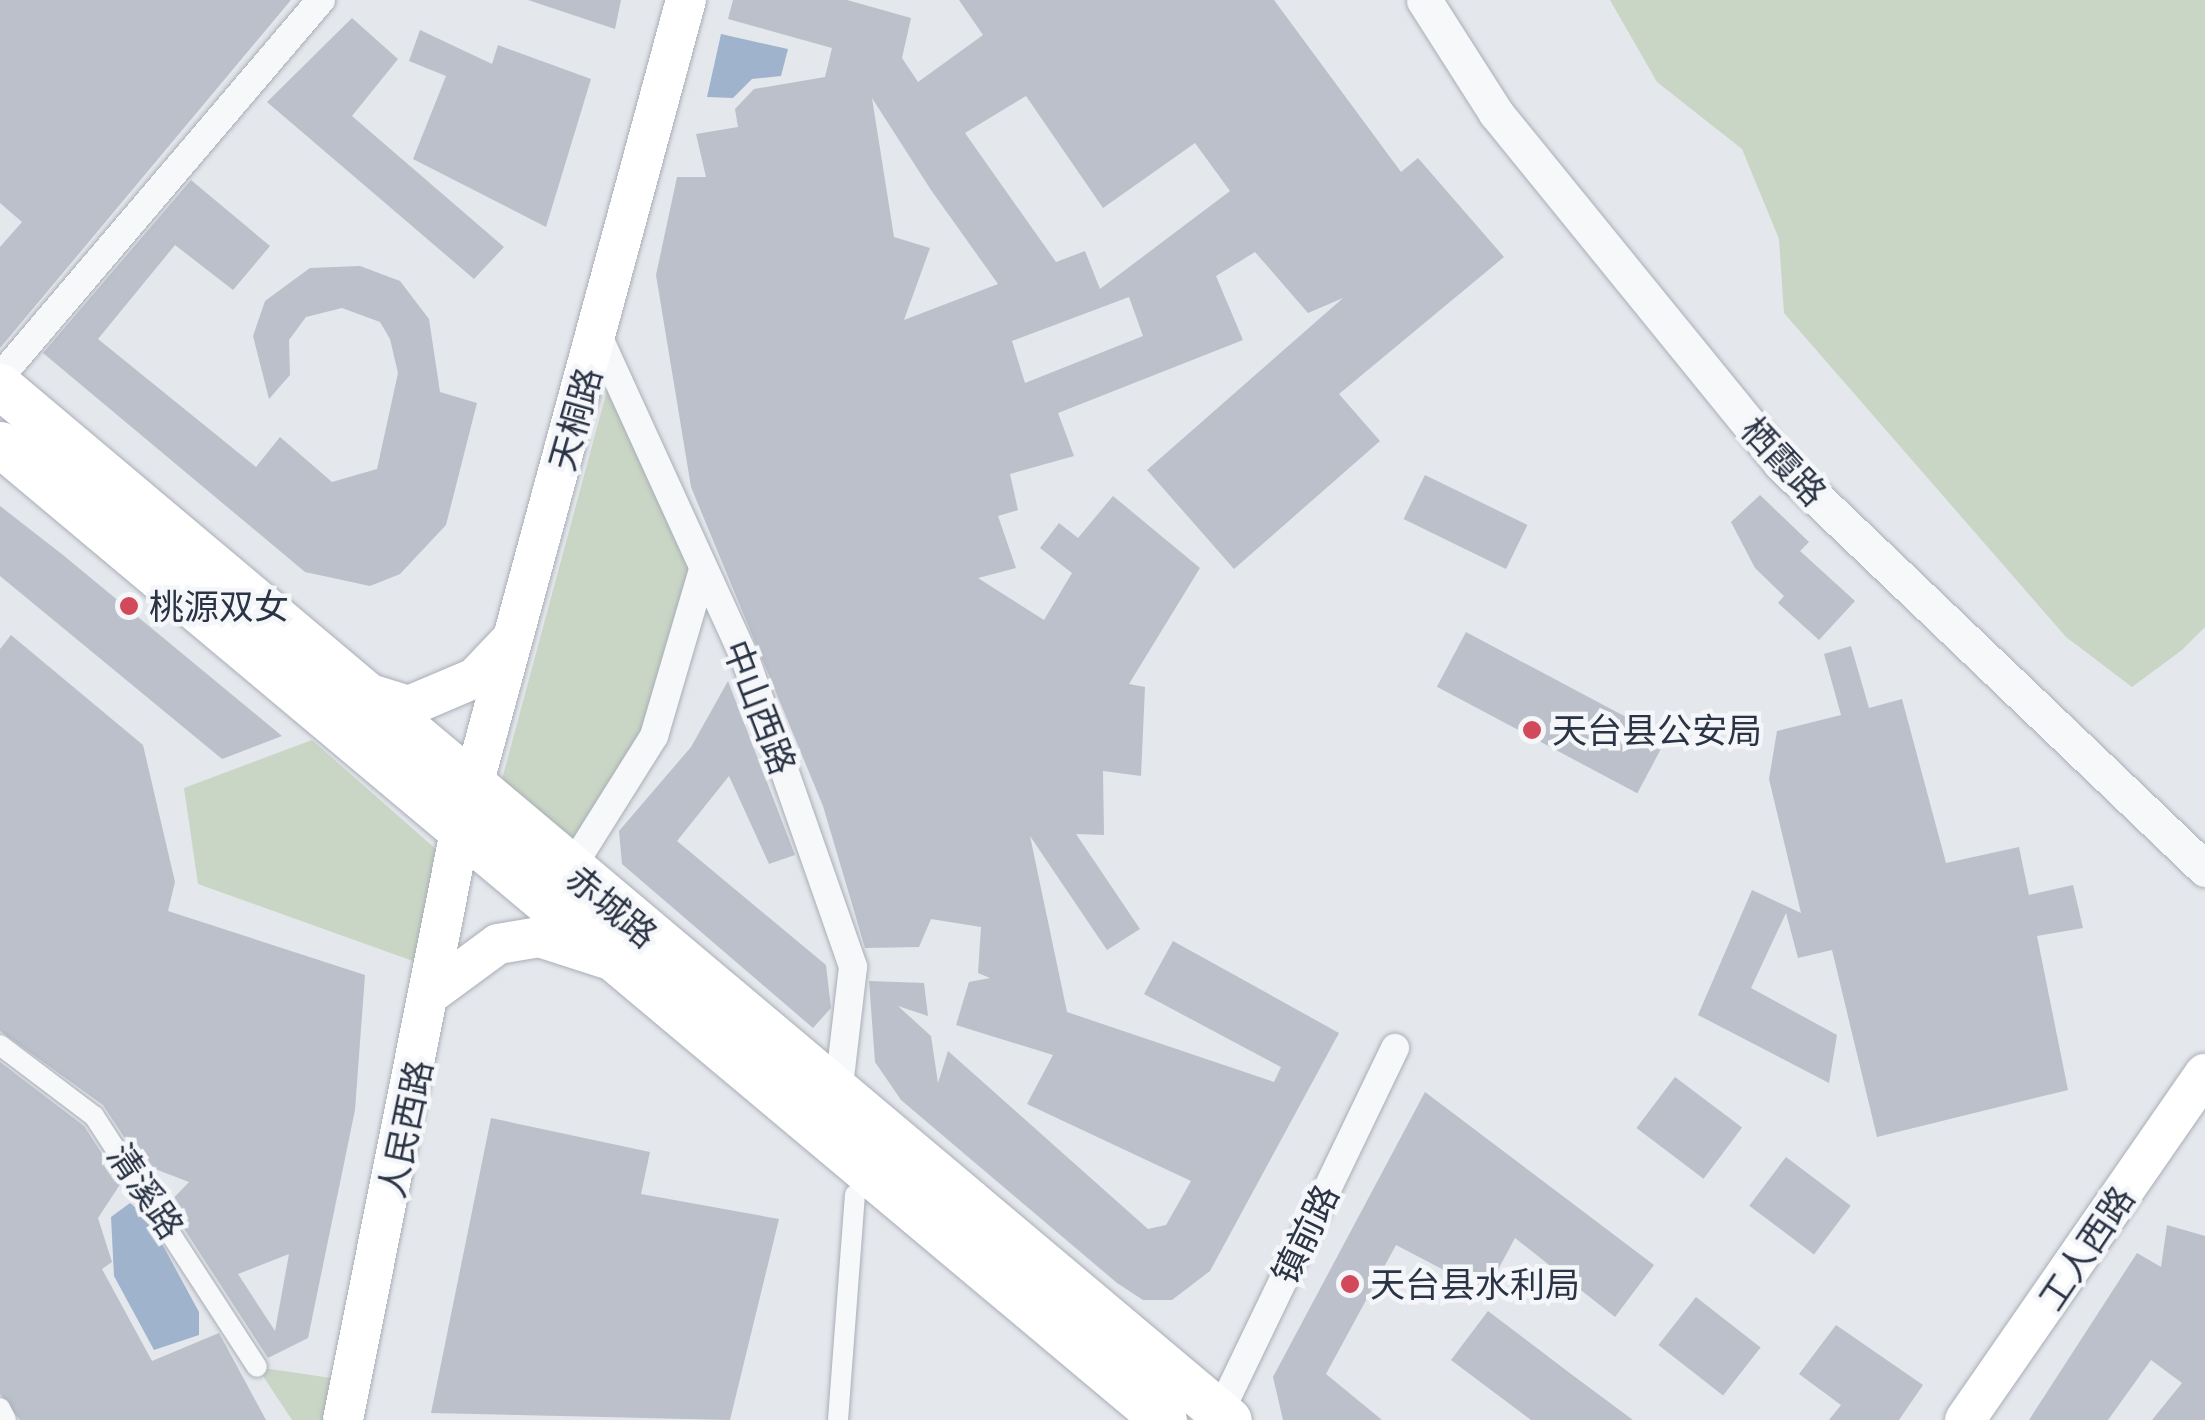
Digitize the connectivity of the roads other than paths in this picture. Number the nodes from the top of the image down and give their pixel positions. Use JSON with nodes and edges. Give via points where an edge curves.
{"nodes":[{"id":1,"x":320,"y":0,"type":"edge"},
{"id":2,"x":686,"y":0,"type":"edge"},
{"id":3,"x":1424,"y":0,"type":"edge"},
{"id":4,"x":598,"y":336,"type":"junction"},
{"id":5,"x":0,"y":376,"type":"edge"},
{"id":6,"x":0,"y":386,"type":"edge"},
{"id":7,"x":0,"y":444,"type":"edge"},
{"id":8,"x":703,"y":569,"type":"junction"},
{"id":9,"x":516,"y":632,"type":"junction"},
{"id":10,"x":358,"y":690,"type":"junction"},
{"id":11,"x":472,"y":790,"type":"junction"},
{"id":12,"x":459,"y":837,"type":"junction"},
{"id":13,"x":582,"y":851,"type":"dead end"},
{"id":14,"x":2205,"y":869,"type":"edge"},
{"id":15,"x":607,"y":959,"type":"junction"},
{"id":16,"x":434,"y":991,"type":"junction"},
{"id":17,"x":0,"y":1045,"type":"edge"},
{"id":18,"x":1395,"y":1048,"type":"dead end"},
{"id":19,"x":2205,"y":1074,"type":"edge"},
{"id":20,"x":838,"y":1094,"type":"junction"},
{"id":21,"x":855,"y":1195,"type":"dead end"},
{"id":22,"x":258,"y":1366,"type":"dead end"},
{"id":23,"x":0,"y":1408,"type":"edge"},
{"id":24,"x":1222,"y":1417,"type":"edge"},
{"id":25,"x":6,"y":1420,"type":"edge"},
{"id":26,"x":343,"y":1420,"type":"edge"},
{"id":27,"x":838,"y":1420,"type":"edge"},
{"id":28,"x":1164,"y":1420,"type":"edge"},
{"id":29,"x":1965,"y":1420,"type":"edge"}],
"edges":[{"from":1,"to":5,"type":"street"},
{"from":2,"to":4,"type":"main road","name":"天桐路"},
{"from":3,"to":14,"type":"street","name":"栖霞路","via":[[1496,113],[1780,464]]},
{"from":4,"to":8,"type":"street","name":"中山西路"},
{"from":4,"to":9,"type":"main road","name":"天桐路"},
{"from":6,"to":10,"type":"main road","name":"赤城路"},
{"from":7,"to":12,"type":"main road","name":"赤城路"},
{"from":8,"to":13,"type":"street","via":[[654,736]]},
{"from":8,"to":20,"type":"street","name":"中山西路","via":[[745,658],[853,967]]},
{"from":9,"to":10,"type":"main road","via":[[475,678],[409,706]]},
{"from":9,"to":11,"type":"main road","name":"天桐路"},
{"from":10,"to":11,"type":"main road","name":"赤城路"},
{"from":11,"to":12,"type":"main road","name":"天桐路"},
{"from":11,"to":20,"type":"main road","name":"赤城路"},
{"from":12,"to":15,"type":"main road","name":"赤城路"},
{"from":12,"to":16,"type":"main road","name":"人民西路"},
{"from":15,"to":16,"type":"main road","via":[[539,937],[498,944]]},
{"from":15,"to":28,"type":"main road","name":"赤城路"},
{"from":16,"to":26,"type":"main road","name":"人民西路"},
{"from":17,"to":22,"type":"street","name":"清溪路","via":[[94,1116]]},
{"from":18,"to":24,"type":"street","name":"镇前路"},
{"from":19,"to":29,"type":"main road","name":"工人西路"},
{"from":20,"to":24,"type":"main road","name":"赤城路"},
{"from":21,"to":27,"type":"street"},
{"from":23,"to":25,"type":"street"}]}
